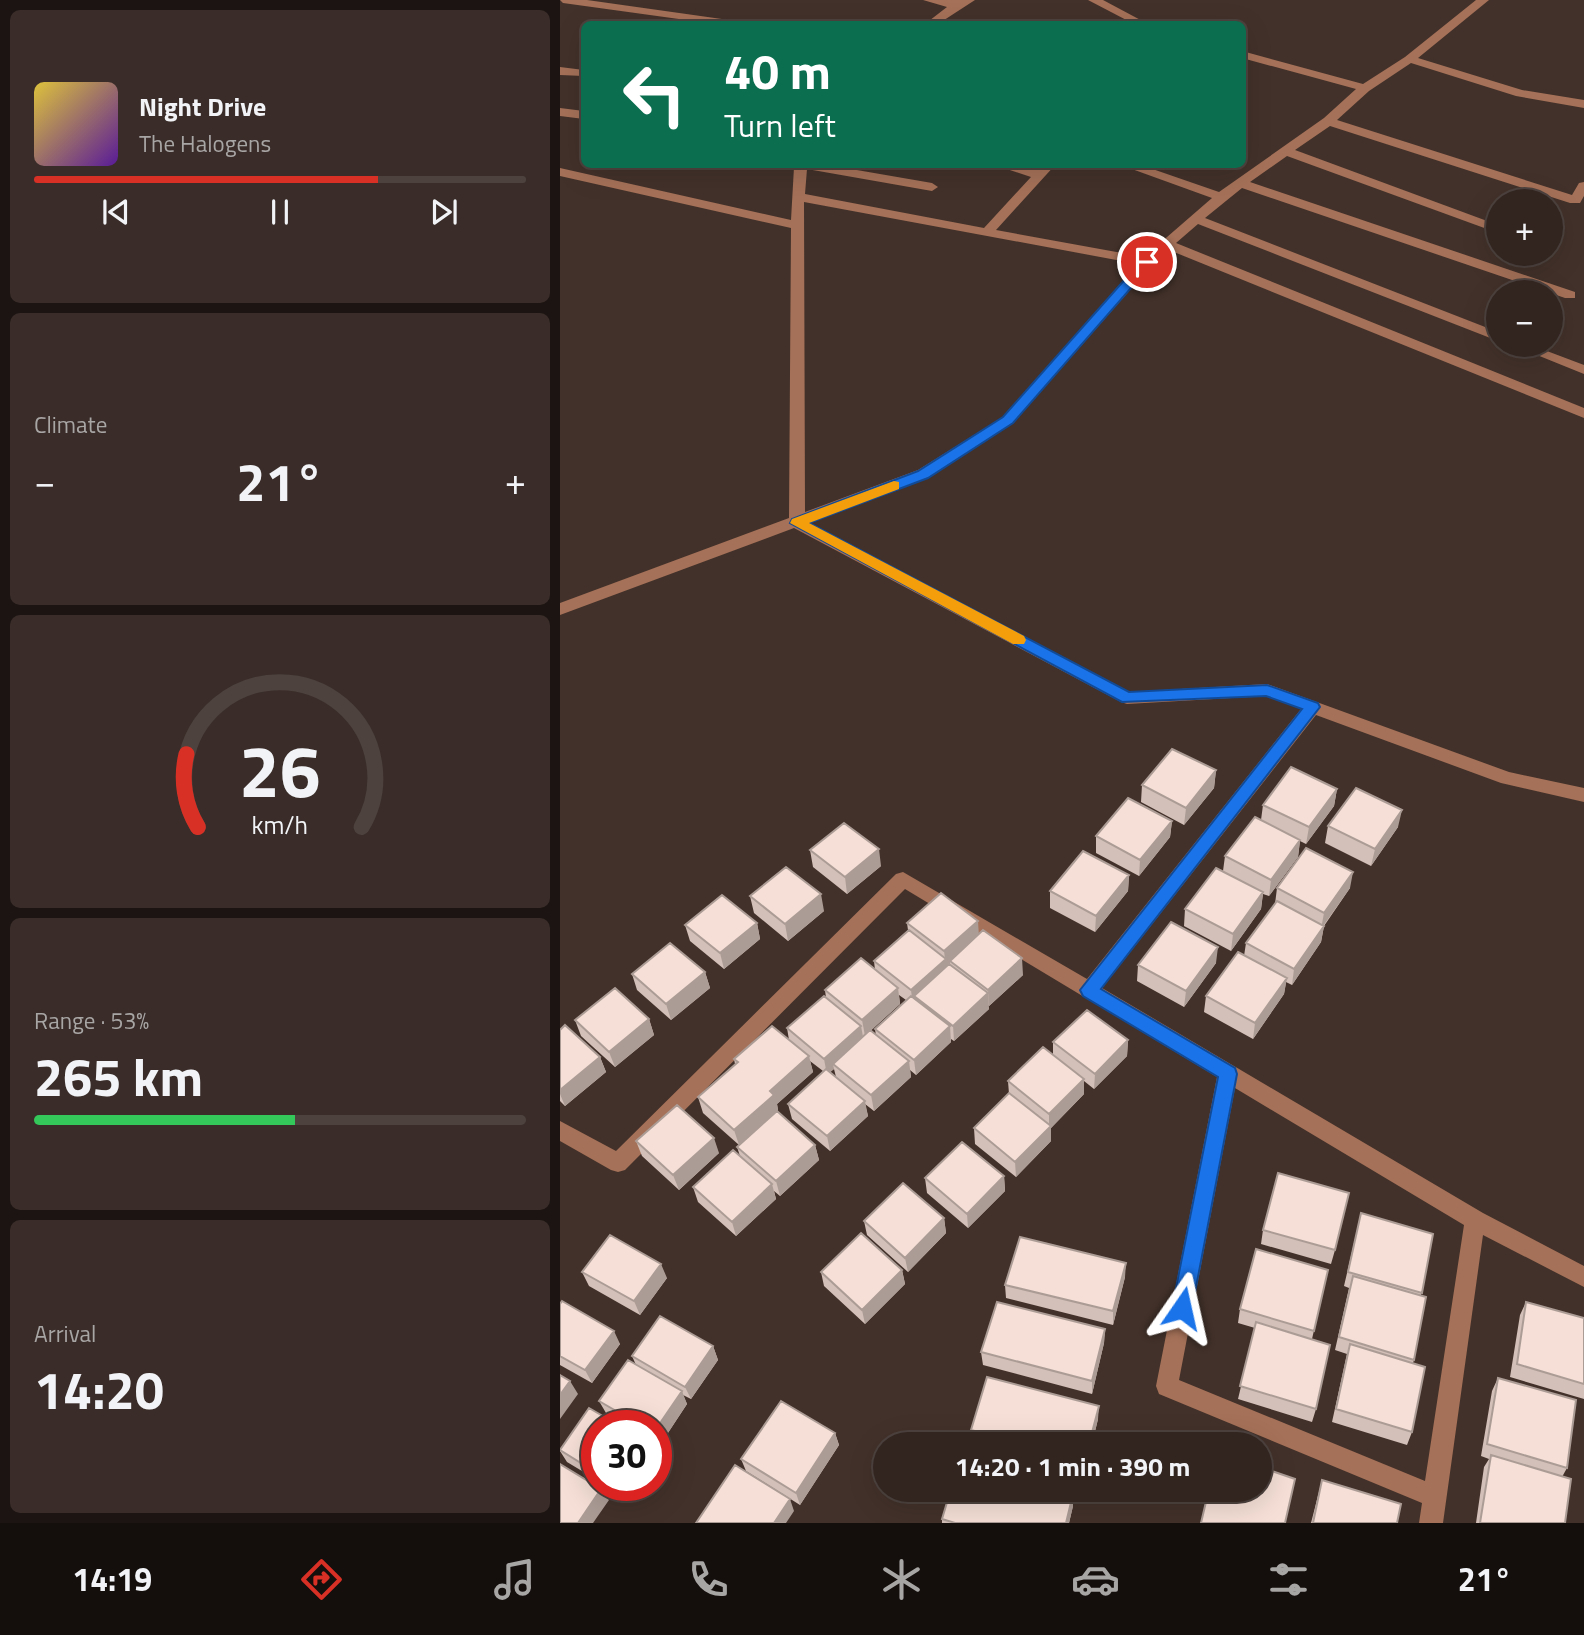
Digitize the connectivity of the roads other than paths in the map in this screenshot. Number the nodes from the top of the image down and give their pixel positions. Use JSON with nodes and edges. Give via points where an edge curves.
{"nodes":[{"id":1,"x":562,"y":0,"type":"edge"},
{"id":2,"x":929,"y":0,"type":"edge"},
{"id":3,"x":969,"y":0,"type":"edge"},
{"id":4,"x":1094,"y":0,"type":"edge"},
{"id":5,"x":1483,"y":0,"type":"edge"},
{"id":6,"x":956,"y":5,"type":"junction"},
{"id":7,"x":714,"y":21,"type":"edge"},
{"id":8,"x":935,"y":21,"type":"edge"},
{"id":9,"x":1136,"y":21,"type":"edge"},
{"id":10,"x":1246,"y":55,"type":"edge"},
{"id":11,"x":1409,"y":59,"type":"junction"},
{"id":12,"x":560,"y":71,"type":"edge"},
{"id":13,"x":581,"y":73,"type":"edge"},
{"id":14,"x":1365,"y":88,"type":"junction"},
{"id":15,"x":1584,"y":104,"type":"edge"},
{"id":16,"x":560,"y":112,"type":"edge"},
{"id":17,"x":581,"y":115,"type":"edge"},
{"id":18,"x":1328,"y":121,"type":"junction"},
{"id":19,"x":1285,"y":151,"type":"junction"},
{"id":20,"x":800,"y":168,"type":"edge"},
{"id":21,"x":818,"y":168,"type":"edge"},
{"id":22,"x":1013,"y":168,"type":"edge"},
{"id":23,"x":1046,"y":168,"type":"edge"},
{"id":24,"x":1136,"y":168,"type":"edge"},
{"id":25,"x":560,"y":173,"type":"edge"},
{"id":26,"x":1040,"y":175,"type":"junction"},
{"id":27,"x":1240,"y":183,"type":"junction"},
{"id":28,"x":1584,"y":186,"type":"edge"},
{"id":29,"x":932,"y":187,"type":"dead end"},
{"id":30,"x":798,"y":197,"type":"junction"},
{"id":31,"x":1222,"y":197,"type":"junction"},
{"id":32,"x":1197,"y":219,"type":"junction"},
{"id":33,"x":1486,"y":225,"type":"edge"},
{"id":34,"x":799,"y":226,"type":"junction"},
{"id":35,"x":987,"y":232,"type":"junction"},
{"id":36,"x":1167,"y":244,"type":"junction"},
{"id":37,"x":1147,"y":262,"type":"junction"},
{"id":38,"x":1570,"y":295,"type":"dead end"},
{"id":39,"x":1486,"y":332,"type":"edge"},
{"id":40,"x":1550,"y":357,"type":"edge"},
{"id":41,"x":1584,"y":370,"type":"edge"},
{"id":42,"x":1584,"y":413,"type":"edge"},
{"id":43,"x":797,"y":523,"type":"junction"},
{"id":44,"x":560,"y":609,"type":"edge"},
{"id":45,"x":1312,"y":707,"type":"junction"},
{"id":46,"x":1584,"y":795,"type":"edge"},
{"id":47,"x":1089,"y":990,"type":"junction"},
{"id":48,"x":1228,"y":1074,"type":"junction"},
{"id":49,"x":560,"y":1130,"type":"edge"},
{"id":50,"x":1475,"y":1220,"type":"junction"},
{"id":51,"x":1584,"y":1277,"type":"edge"},
{"id":52,"x":1435,"y":1497,"type":"junction"},
{"id":53,"x":1431,"y":1523,"type":"edge"}],
"edges":[{"from":1,"to":7,"type":"street"},
{"from":2,"to":6,"type":"street"},
{"from":3,"to":6,"type":"street"},
{"from":4,"to":9,"type":"street"},
{"from":5,"to":11,"type":"street"},
{"from":6,"to":8,"type":"street"},
{"from":10,"to":14,"type":"street"},
{"from":11,"to":14,"type":"street"},
{"from":11,"to":15,"type":"street","via":[[1520,93]]},
{"from":12,"to":13,"type":"street"},
{"from":14,"to":18,"type":"street"},
{"from":16,"to":17,"type":"street"},
{"from":18,"to":19,"type":"street"},
{"from":18,"to":28,"type":"street","via":[[1575,200]]},
{"from":19,"to":27,"type":"street"},
{"from":19,"to":33,"type":"street"},
{"from":20,"to":30,"type":"street"},
{"from":21,"to":29,"type":"street"},
{"from":22,"to":26,"type":"street"},
{"from":23,"to":26,"type":"street"},
{"from":24,"to":31,"type":"street"},
{"from":25,"to":34,"type":"street"},
{"from":26,"to":35,"type":"street"},
{"from":27,"to":31,"type":"street"},
{"from":27,"to":38,"type":"street"},
{"from":30,"to":34,"type":"street"},
{"from":30,"to":35,"type":"street"},
{"from":31,"to":32,"type":"street"},
{"from":32,"to":36,"type":"street"},
{"from":32,"to":39,"type":"street"},
{"from":34,"to":43,"type":"street"},
{"from":35,"to":37,"type":"street"},
{"from":36,"to":37,"type":"street"},
{"from":36,"to":42,"type":"street"},
{"from":37,"to":43,"type":"street","via":[[1008,420],[923,474]]},
{"from":40,"to":41,"type":"street"},
{"from":43,"to":44,"type":"street"},
{"from":43,"to":45,"type":"street","via":[[1127,698],[1267,690]]},
{"from":45,"to":46,"type":"street","via":[[1507,778]]},
{"from":45,"to":47,"type":"street"},
{"from":47,"to":48,"type":"street"},
{"from":47,"to":49,"type":"street","via":[[902,879],[618,1163]]},
{"from":48,"to":50,"type":"street"},
{"from":48,"to":52,"type":"street","via":[[1167,1386]]},
{"from":50,"to":51,"type":"street"},
{"from":50,"to":52,"type":"street"},
{"from":52,"to":53,"type":"street"}]}
